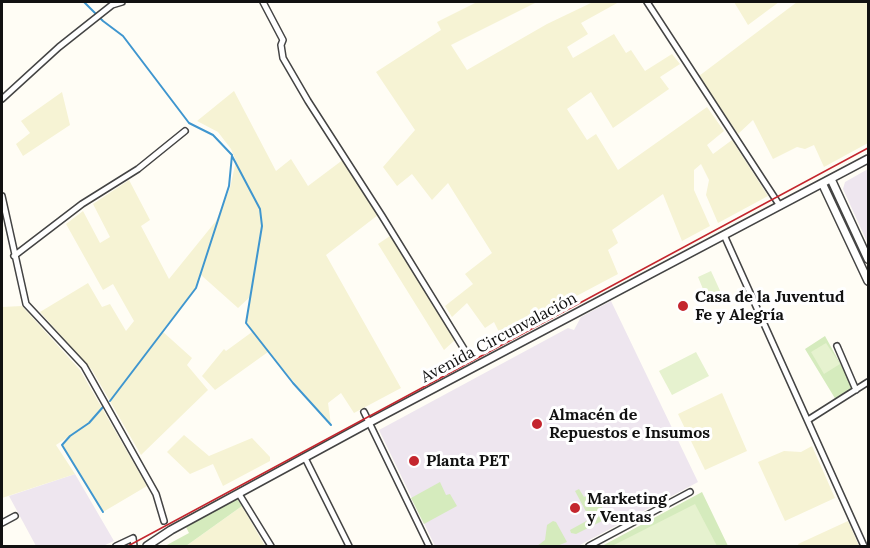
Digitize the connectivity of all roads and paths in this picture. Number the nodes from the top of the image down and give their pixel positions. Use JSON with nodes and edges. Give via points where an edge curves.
{"nodes":[{"id":1,"x":122,"y":2,"type":"edge"},
{"id":2,"x":264,"y":2,"type":"edge"},
{"id":3,"x":647,"y":2,"type":"edge"},
{"id":4,"x":111,"y":4,"type":"edge"},
{"id":5,"x":2,"y":99,"type":"edge"},
{"id":6,"x":185,"y":132,"type":"dead end"},
{"id":7,"x":868,"y":159,"type":"edge"},
{"id":8,"x":831,"y":179,"type":"junction"},
{"id":9,"x":823,"y":185,"type":"junction"},
{"id":10,"x":2,"y":196,"type":"edge"},
{"id":11,"x":780,"y":206,"type":"junction"},
{"id":12,"x":724,"y":234,"type":"junction"},
{"id":13,"x":14,"y":256,"type":"junction"},
{"id":14,"x":868,"y":259,"type":"edge"},
{"id":15,"x":868,"y":281,"type":"edge"},
{"id":16,"x":837,"y":346,"type":"dead end"},
{"id":17,"x":469,"y":357,"type":"dead end"},
{"id":18,"x":868,"y":381,"type":"edge"},
{"id":19,"x":856,"y":390,"type":"junction"},
{"id":20,"x":364,"y":412,"type":"dead end"},
{"id":21,"x":808,"y":420,"type":"junction"},
{"id":22,"x":370,"y":422,"type":"junction"},
{"id":23,"x":305,"y":458,"type":"junction"},
{"id":24,"x":690,"y":492,"type":"dead end"},
{"id":25,"x":239,"y":494,"type":"junction"},
{"id":26,"x":15,"y":516,"type":"dead end"},
{"id":27,"x":164,"y":521,"type":"dead end"},
{"id":28,"x":2,"y":523,"type":"edge"},
{"id":29,"x":116,"y":546,"type":"edge"},
{"id":30,"x":134,"y":546,"type":"edge"},
{"id":31,"x":147,"y":546,"type":"edge"},
{"id":32,"x":271,"y":546,"type":"edge"},
{"id":33,"x":349,"y":546,"type":"edge"},
{"id":34,"x":429,"y":546,"type":"edge"},
{"id":35,"x":589,"y":546,"type":"edge"},
{"id":36,"x":864,"y":546,"type":"edge"}],
"edges":[{"from":1,"to":4,"type":"street"},
{"from":2,"to":17,"type":"street","via":[[283,40],[283,58],[298,84]]},
{"from":3,"to":11,"type":"street"},
{"from":4,"to":5,"type":"street"},
{"from":6,"to":13,"type":"street"},
{"from":7,"to":8,"type":"street","name":"Avenida Circunvalación"},
{"from":8,"to":9,"type":"street","name":"Avenida Circunvalación"},
{"from":8,"to":14,"type":"street"},
{"from":9,"to":11,"type":"street","name":"Avenida Circunvalación"},
{"from":9,"to":15,"type":"street"},
{"from":10,"to":13,"type":"street"},
{"from":11,"to":12,"type":"street","name":"Avenida Circunvalación"},
{"from":12,"to":21,"type":"street"},
{"from":12,"to":22,"type":"street","name":"Avenida Circunvalación"},
{"from":13,"to":27,"type":"street","via":[[26,304],[84,366],[156,494]]},
{"from":16,"to":19,"type":"street"},
{"from":18,"to":19,"type":"street"},
{"from":19,"to":21,"type":"street"},
{"from":20,"to":22,"type":"street"},
{"from":21,"to":36,"type":"street"},
{"from":22,"to":23,"type":"street","name":"Avenida Circunvalación"},
{"from":22,"to":34,"type":"street"},
{"from":23,"to":25,"type":"street","name":"Avenida Circunvalación"},
{"from":23,"to":33,"type":"street"},
{"from":24,"to":35,"type":"street"},
{"from":25,"to":31,"type":"street","name":"Avenida Circunvalación"},
{"from":25,"to":32,"type":"street"},
{"from":26,"to":28,"type":"street"},
{"from":29,"to":30,"type":"street","via":[[133,538]]}]}
